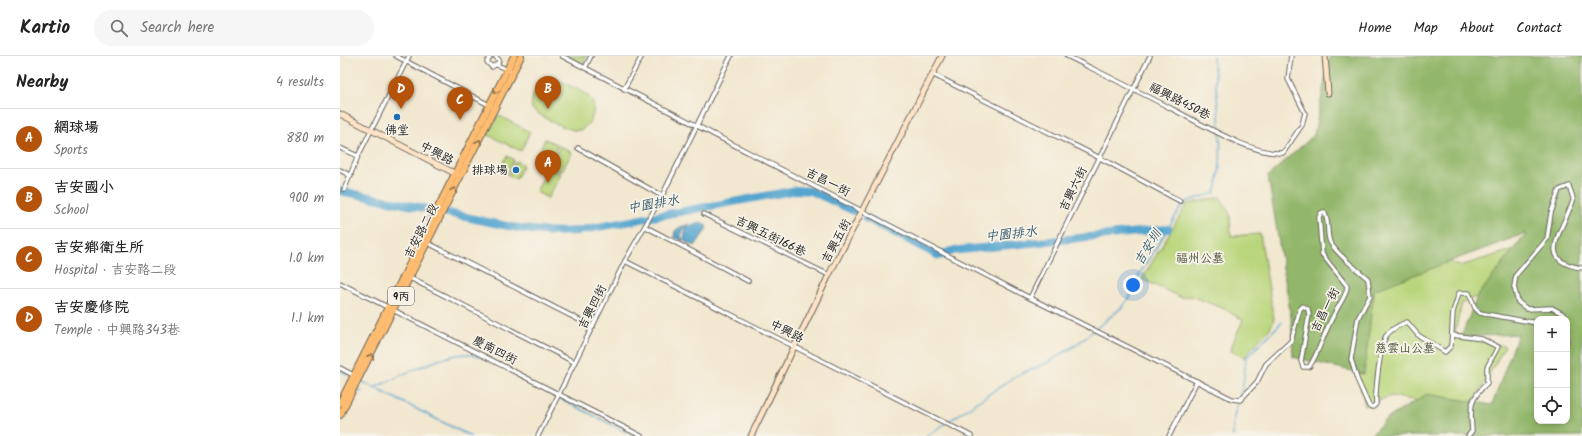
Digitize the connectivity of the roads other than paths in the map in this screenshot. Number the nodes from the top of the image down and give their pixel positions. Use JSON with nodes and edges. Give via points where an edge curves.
{"nodes":[{"id":1,"x":396,"y":56,"type":"edge"},
{"id":2,"x":409,"y":56,"type":"edge"},
{"id":3,"x":491,"y":56,"type":"edge"},
{"id":4,"x":495,"y":56,"type":"edge"},
{"id":5,"x":514,"y":56,"type":"edge"},
{"id":6,"x":521,"y":56,"type":"edge"},
{"id":7,"x":562,"y":56,"type":"edge"},
{"id":8,"x":591,"y":56,"type":"edge"},
{"id":9,"x":642,"y":56,"type":"edge"},
{"id":10,"x":731,"y":56,"type":"edge"},
{"id":11,"x":942,"y":56,"type":"edge"},
{"id":12,"x":1067,"y":56,"type":"edge"},
{"id":13,"x":1150,"y":56,"type":"edge"},
{"id":14,"x":1290,"y":56,"type":"edge"},
{"id":15,"x":1325,"y":56,"type":"edge"},
{"id":16,"x":407,"y":61,"type":"junction"},
{"id":17,"x":498,"y":65,"type":"junction"},
{"id":18,"x":585,"y":68,"type":"junction"},
{"id":19,"x":510,"y":70,"type":"junction"},
{"id":20,"x":932,"y":74,"type":"junction"},
{"id":21,"x":624,"y":89,"type":"junction"},
{"id":22,"x":1134,"y":89,"type":"junction"},
{"id":23,"x":1328,"y":93,"type":"dead end"},
{"id":24,"x":489,"y":105,"type":"junction"},
{"id":25,"x":495,"y":108,"type":"junction"},
{"id":26,"x":340,"y":114,"type":"edge"},
{"id":27,"x":696,"y":126,"type":"junction"},
{"id":28,"x":371,"y":130,"type":"junction"},
{"id":29,"x":340,"y":148,"type":"edge"},
{"id":30,"x":578,"y":148,"type":"dead end"},
{"id":31,"x":358,"y":156,"type":"junction"},
{"id":32,"x":1100,"y":158,"type":"junction"},
{"id":33,"x":340,"y":170,"type":"edge"},
{"id":34,"x":454,"y":173,"type":"junction"},
{"id":35,"x":351,"y":176,"type":"junction"},
{"id":36,"x":461,"y":176,"type":"junction"},
{"id":37,"x":344,"y":190,"type":"dead end"},
{"id":38,"x":662,"y":196,"type":"junction"},
{"id":39,"x":1180,"y":201,"type":"dead end"},
{"id":40,"x":863,"y":212,"type":"junction"},
{"id":41,"x":704,"y":214,"type":"dead end"},
{"id":42,"x":645,"y":228,"type":"junction"},
{"id":43,"x":428,"y":243,"type":"junction"},
{"id":44,"x":625,"y":261,"type":"junction"},
{"id":45,"x":1582,"y":268,"type":"edge"},
{"id":46,"x":829,"y":275,"type":"junction"},
{"id":47,"x":410,"y":278,"type":"junction"},
{"id":48,"x":748,"y":281,"type":"dead end"},
{"id":49,"x":340,"y":283,"type":"edge"},
{"id":50,"x":1030,"y":298,"type":"junction"},
{"id":51,"x":391,"y":309,"type":"junction"},
{"id":52,"x":1563,"y":316,"type":"edge"},
{"id":53,"x":1534,"y":323,"type":"edge"},
{"id":54,"x":593,"y":327,"type":"junction"},
{"id":55,"x":1452,"y":335,"type":"junction"},
{"id":56,"x":796,"y":346,"type":"junction"},
{"id":57,"x":574,"y":362,"type":"junction"},
{"id":58,"x":340,"y":368,"type":"edge"},
{"id":59,"x":356,"y":376,"type":"junction"},
{"id":60,"x":1197,"y":381,"type":"junction"},
{"id":61,"x":559,"y":394,"type":"junction"},
{"id":62,"x":340,"y":403,"type":"edge"},
{"id":63,"x":340,"y":416,"type":"edge"},
{"id":64,"x":962,"y":434,"type":"edge"},
{"id":65,"x":538,"y":436,"type":"edge"},
{"id":66,"x":641,"y":436,"type":"edge"},
{"id":67,"x":751,"y":436,"type":"edge"},
{"id":68,"x":971,"y":436,"type":"edge"},
{"id":69,"x":1169,"y":436,"type":"edge"},
{"id":70,"x":1468,"y":436,"type":"edge"}],
"edges":[{"from":1,"to":16,"type":"street"},
{"from":2,"to":16,"type":"street"},
{"from":3,"to":17,"type":"street","via":[[488,60],[489,65]]},
{"from":4,"to":17,"type":"street","via":[[499,60]]},
{"from":5,"to":19,"type":"main road","name":"吉安路二段","number":"9丙"},
{"from":6,"to":19,"type":"main road","name":"吉安路二段","number":"9丙"},
{"from":7,"to":18,"type":"street","name":"吉昌一街"},
{"from":8,"to":18,"type":"street"},
{"from":9,"to":21,"type":"street"},
{"from":10,"to":27,"type":"street"},
{"from":11,"to":20,"type":"street","name":"吉興五街"},
{"from":12,"to":22,"type":"street","name":"福興路450巷"},
{"from":13,"to":22,"type":"street","name":"吉興六街"},
{"from":14,"to":22,"type":"street","name":"福興路450巷","via":[[1288,79],[1305,113],[1302,126],[1283,153],[1260,152]]},
{"from":15,"to":23,"type":"street"},
{"from":16,"to":24,"type":"street"},
{"from":16,"to":28,"type":"street"},
{"from":17,"to":19,"type":"street"},
{"from":18,"to":21,"type":"street","name":"吉昌一街"},
{"from":19,"to":24,"type":"main road","name":"吉安路二段","number":"9丙","one_way":true},
{"from":19,"to":25,"type":"main road","name":"吉安路二段","number":"9丙"},
{"from":20,"to":32,"type":"street"},
{"from":20,"to":40,"type":"street","name":"吉興五街"},
{"from":21,"to":27,"type":"street","name":"吉昌一街"},
{"from":22,"to":32,"type":"street","name":"吉興六街"},
{"from":24,"to":25,"type":"street"},
{"from":24,"to":34,"type":"main road","name":"吉安路二段","number":"9丙"},
{"from":36,"to":25,"type":"main road","name":"吉安路二段","number":"9丙","one_way":true},
{"from":26,"to":28,"type":"street","name":"中興路"},
{"from":27,"to":38,"type":"street"},
{"from":27,"to":40,"type":"street","name":"吉昌一街"},
{"from":28,"to":31,"type":"street"},
{"from":28,"to":34,"type":"street","name":"中興路"},
{"from":29,"to":31,"type":"street"},
{"from":30,"to":38,"type":"street"},
{"from":31,"to":35,"type":"street"},
{"from":32,"to":39,"type":"street"},
{"from":32,"to":50,"type":"street","name":"吉興六街"},
{"from":33,"to":35,"type":"street"},
{"from":34,"to":36,"type":"street","name":"中興路"},
{"from":34,"to":51,"type":"main road","name":"吉安路二段","number":"9丙"},
{"from":35,"to":37,"type":"street"},
{"from":43,"to":36,"type":"main road","name":"吉安路二段","number":"9丙","one_way":true},
{"from":38,"to":42,"type":"street","name":"吉興四街"},
{"from":40,"to":46,"type":"street","name":"吉興五街"},
{"from":40,"to":50,"type":"street","name":"吉昌一街"},
{"from":41,"to":46,"type":"street","name":"吉興五街166巷"},
{"from":42,"to":44,"type":"street","name":"吉興四街"},
{"from":42,"to":48,"type":"street"},
{"from":43,"to":47,"type":"main road","name":"吉安路二段","number":"9丙"},
{"from":43,"to":54,"type":"street"},
{"from":44,"to":54,"type":"street","name":"吉興四街"},
{"from":44,"to":56,"type":"street","name":"中興路"},
{"from":45,"to":52,"type":"street","via":[[1562,263],[1555,256],[1554,248],[1573,201],[1569,186],[1558,190],[1547,239],[1516,275],[1514,287],[1518,302],[1527,309],[1552,308]]},
{"from":46,"to":56,"type":"street","name":"吉興五街"},
{"from":47,"to":51,"type":"main road","name":"吉安路二段","number":"9丙"},
{"from":47,"to":57,"type":"street"},
{"from":49,"to":51,"type":"street","name":"慶南四街"},
{"from":50,"to":60,"type":"street","name":"吉昌一街"},
{"from":51,"to":59,"type":"main road","name":"吉安路二段","number":"9丙"},
{"from":51,"to":61,"type":"street","name":"慶南四街"},
{"from":53,"to":55,"type":"street","name":"吉昌一街","via":[[1480,314],[1469,293],[1459,293],[1453,312]]},
{"from":54,"to":57,"type":"street","name":"吉興四街"},
{"from":55,"to":60,"type":"street","name":"吉昌一街","via":[[1451,346],[1445,352],[1418,335],[1406,322],[1397,325],[1386,336],[1375,392],[1376,404],[1373,407],[1369,406],[1351,359],[1358,318],[1370,296],[1368,279],[1330,241],[1328,217],[1321,212],[1319,217],[1322,254],[1347,286],[1347,293],[1329,323],[1309,367],[1303,367],[1301,362],[1308,315],[1308,309],[1303,306],[1291,341],[1266,364],[1257,382],[1240,400],[1232,399]]},
{"from":55,"to":70,"type":"street","via":[[1482,339],[1498,347],[1487,367],[1487,383],[1474,395],[1470,413],[1472,431]]},
{"from":56,"to":64,"type":"street","name":"中興路","via":[[939,419]]},
{"from":56,"to":67,"type":"street","name":"吉興五街"},
{"from":57,"to":61,"type":"street","name":"吉興四街"},
{"from":58,"to":59,"type":"street"},
{"from":59,"to":62,"type":"main road","name":"吉安路二段","number":"9丙"},
{"from":59,"to":63,"type":"main road","name":"吉安路二段","number":"9丙"},
{"from":60,"to":69,"type":"street"},
{"from":61,"to":65,"type":"street","name":"吉興四街"},
{"from":61,"to":66,"type":"street","name":"慶南四街"},
{"from":64,"to":68,"type":"street"}]}
